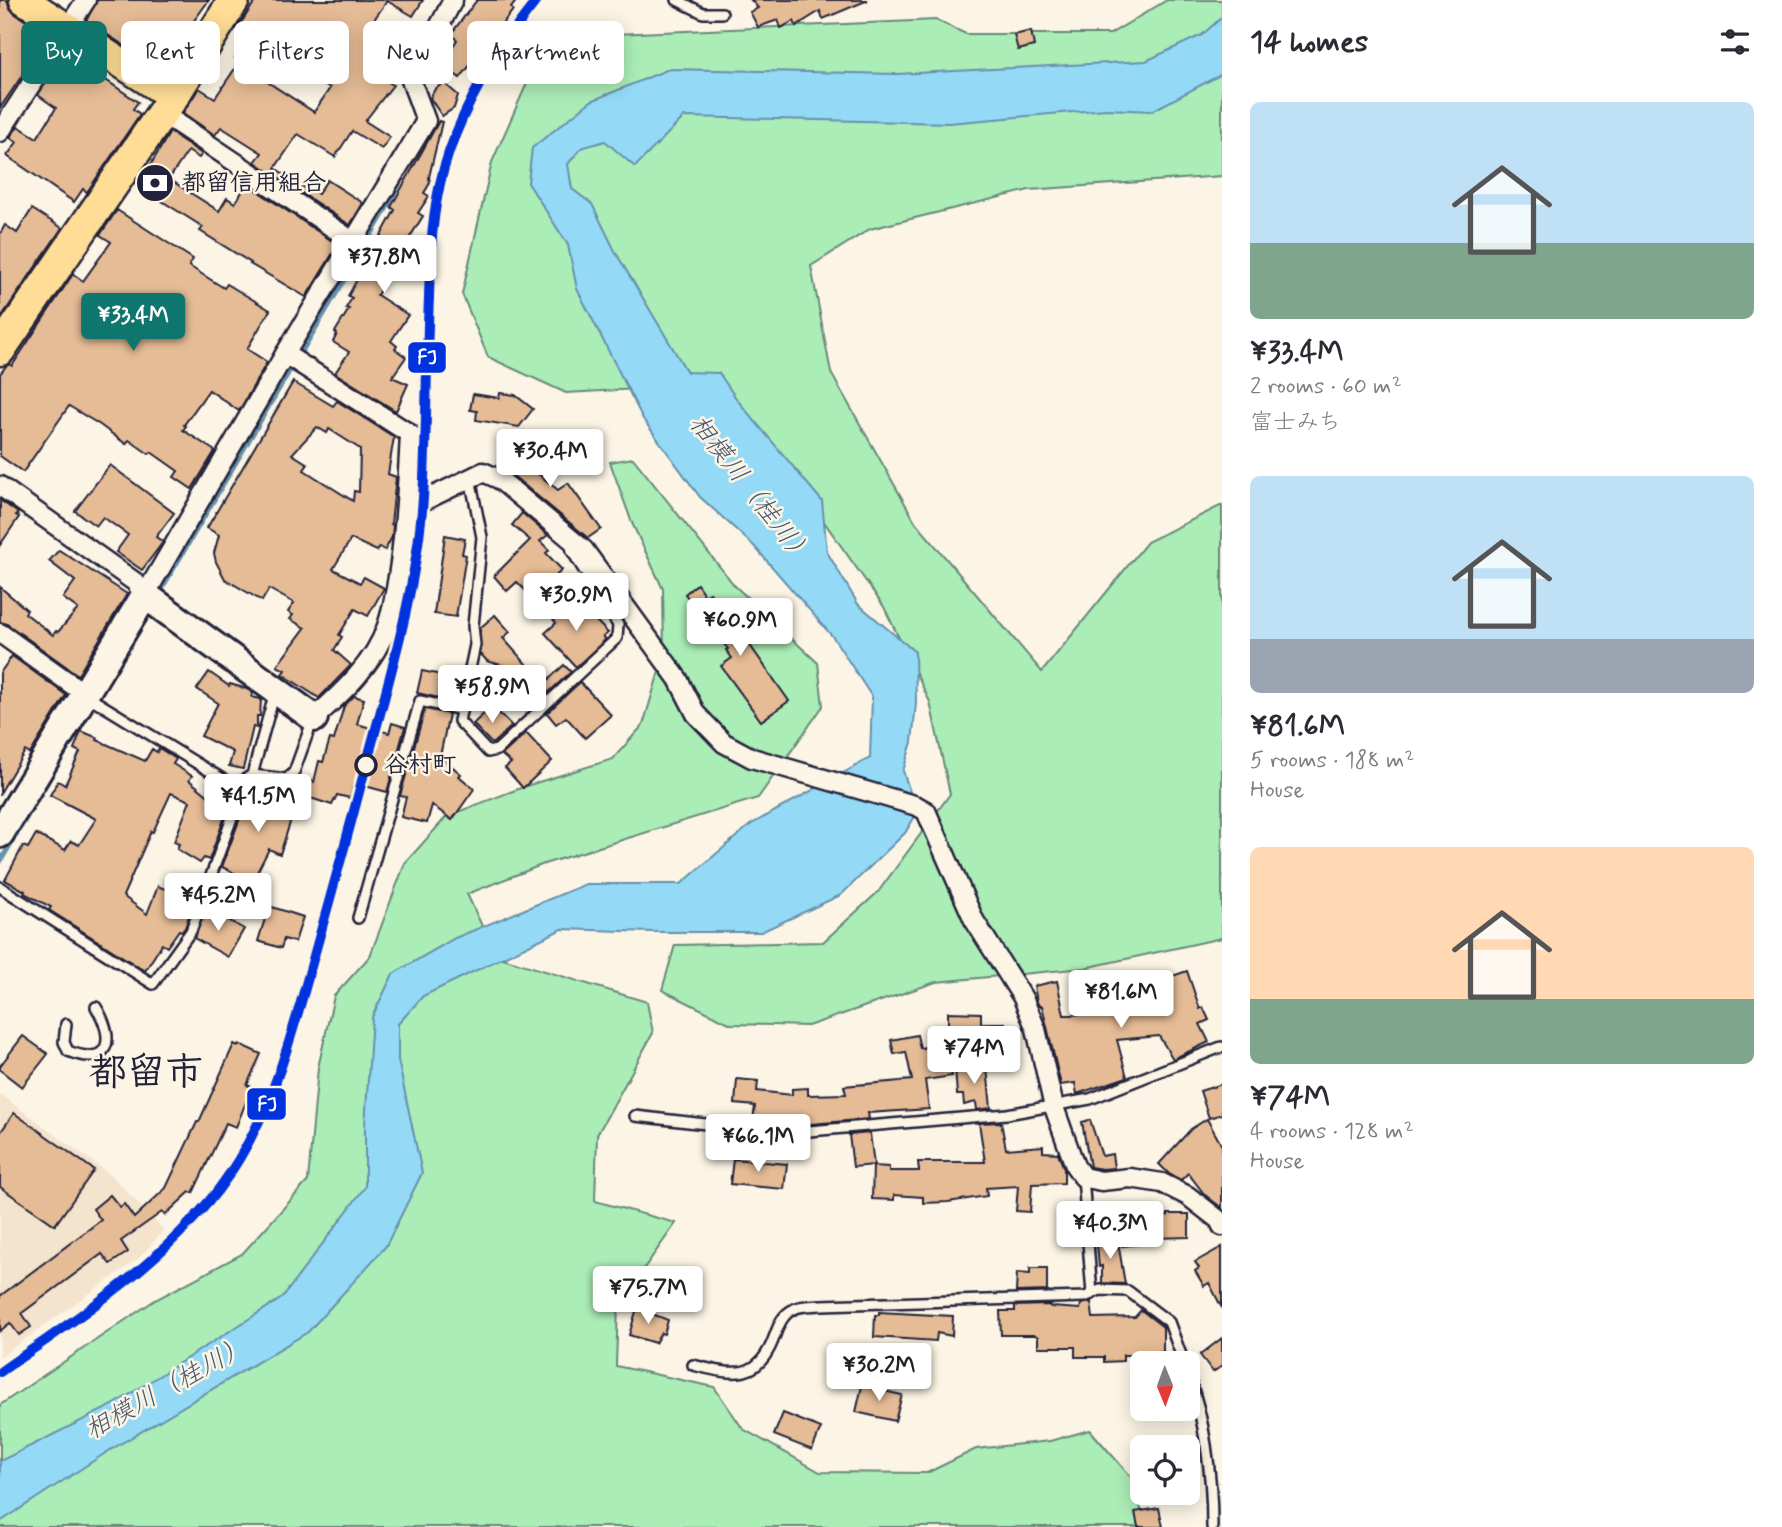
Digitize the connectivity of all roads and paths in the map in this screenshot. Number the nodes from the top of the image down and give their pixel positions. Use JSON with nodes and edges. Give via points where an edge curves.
{"nodes":[{"id":1,"x":24,"y":0,"type":"edge"},
{"id":2,"x":86,"y":0,"type":"edge"},
{"id":3,"x":234,"y":0,"type":"edge"},
{"id":4,"x":453,"y":0,"type":"edge"},
{"id":5,"x":677,"y":0,"type":"edge"},
{"id":6,"x":722,"y":13,"type":"dead end"},
{"id":7,"x":56,"y":21,"type":"edge"},
{"id":8,"x":73,"y":21,"type":"edge"},
{"id":9,"x":107,"y":59,"type":"edge"},
{"id":10,"x":32,"y":84,"type":"edge"},
{"id":11,"x":167,"y":105,"type":"junction"},
{"id":12,"x":0,"y":132,"type":"edge"},
{"id":13,"x":354,"y":242,"type":"junction"},
{"id":14,"x":0,"y":350,"type":"edge"},
{"id":15,"x":285,"y":354,"type":"junction"},
{"id":16,"x":470,"y":478,"type":"junction"},
{"id":17,"x":0,"y":486,"type":"edge"},
{"id":18,"x":407,"y":509,"type":"junction"},
{"id":19,"x":569,"y":538,"type":"junction"},
{"id":20,"x":145,"y":595,"type":"junction"},
{"id":21,"x":0,"y":633,"type":"edge"},
{"id":22,"x":275,"y":690,"type":"junction"},
{"id":23,"x":85,"y":694,"type":"junction"},
{"id":24,"x":461,"y":710,"type":"junction"},
{"id":25,"x":314,"y":718,"type":"junction"},
{"id":26,"x":252,"y":775,"type":"junction"},
{"id":27,"x":234,"y":786,"type":"junction"},
{"id":28,"x":6,"y":818,"type":"edge"},
{"id":29,"x":0,"y":887,"type":"edge"},
{"id":30,"x":358,"y":918,"type":"dead end"},
{"id":31,"x":96,"y":1007,"type":"dead end"},
{"id":32,"x":66,"y":1024,"type":"dead end"},
{"id":33,"x":1221,"y":1047,"type":"edge"},
{"id":34,"x":1055,"y":1107,"type":"junction"},
{"id":35,"x":635,"y":1116,"type":"dead end"},
{"id":36,"x":1083,"y":1177,"type":"junction"},
{"id":37,"x":1221,"y":1221,"type":"edge"},
{"id":38,"x":1092,"y":1294,"type":"junction"},
{"id":39,"x":1180,"y":1351,"type":"edge"},
{"id":40,"x":693,"y":1365,"type":"dead end"},
{"id":41,"x":1200,"y":1417,"type":"edge"},
{"id":42,"x":1212,"y":1527,"type":"edge"}],
"edges":[{"from":1,"to":7,"type":"main road"},
{"from":2,"to":8,"type":"street"},
{"from":3,"to":11,"type":"highway"},
{"from":4,"to":13,"type":"street","via":[[411,80],[426,121]]},
{"from":5,"to":6,"type":"lane","via":[[703,13]]},
{"from":9,"to":11,"type":"main road"},
{"from":10,"to":12,"type":"street"},
{"from":11,"to":13,"type":"street"},
{"from":11,"to":14,"type":"highway"},
{"from":13,"to":15,"type":"street"},
{"from":15,"to":18,"type":"street","via":[[411,434]]},
{"from":15,"to":20,"type":"street"},
{"from":16,"to":18,"type":"street"},
{"from":16,"to":19,"type":"street","via":[[483,472],[499,479]]},
{"from":16,"to":24,"type":"lane","via":[[482,537],[475,645]]},
{"from":17,"to":20,"type":"street","via":[[135,582]]},
{"from":18,"to":25,"type":"street","via":[[387,627],[371,657],[343,692]]},
{"from":19,"to":24,"type":"lane","via":[[572,551],[618,625],[617,638],[497,750],[488,752],[459,721]]},
{"from":19,"to":34,"type":"street","via":[[584,550],[678,679],[696,714],[724,743],[752,758],[917,806],[930,816],[974,920],[1023,998],[1041,1044]]},
{"from":20,"to":22,"type":"main road"},
{"from":20,"to":23,"type":"main road"},
{"from":21,"to":23,"type":"street"},
{"from":22,"to":25,"type":"main road"},
{"from":22,"to":26,"type":"lane"},
{"from":23,"to":27,"type":"lane"},
{"from":23,"to":28,"type":"main road"},
{"from":24,"to":30,"type":"lane","via":[[420,701]]},
{"from":25,"to":26,"type":"lane","via":[[294,772],[287,779]]},
{"from":26,"to":27,"type":"lane"},
{"from":27,"to":29,"type":"lane","via":[[237,804],[191,931],[153,984]]},
{"from":31,"to":32,"type":"lane","via":[[108,1038],[96,1055],[83,1057],[68,1051]]},
{"from":33,"to":34,"type":"lane","via":[[1090,1099]]},
{"from":34,"to":35,"type":"lane","via":[[786,1133]]},
{"from":34,"to":36,"type":"street","via":[[1074,1167]]},
{"from":36,"to":37,"type":"street","via":[[1162,1183]]},
{"from":36,"to":38,"type":"lane"},
{"from":38,"to":39,"type":"lane","via":[[1128,1291],[1169,1322]]},
{"from":38,"to":40,"type":"lane","via":[[794,1308],[780,1321],[758,1366],[744,1374]]},
{"from":41,"to":42,"type":"lane","via":[[1212,1479]]}]}
